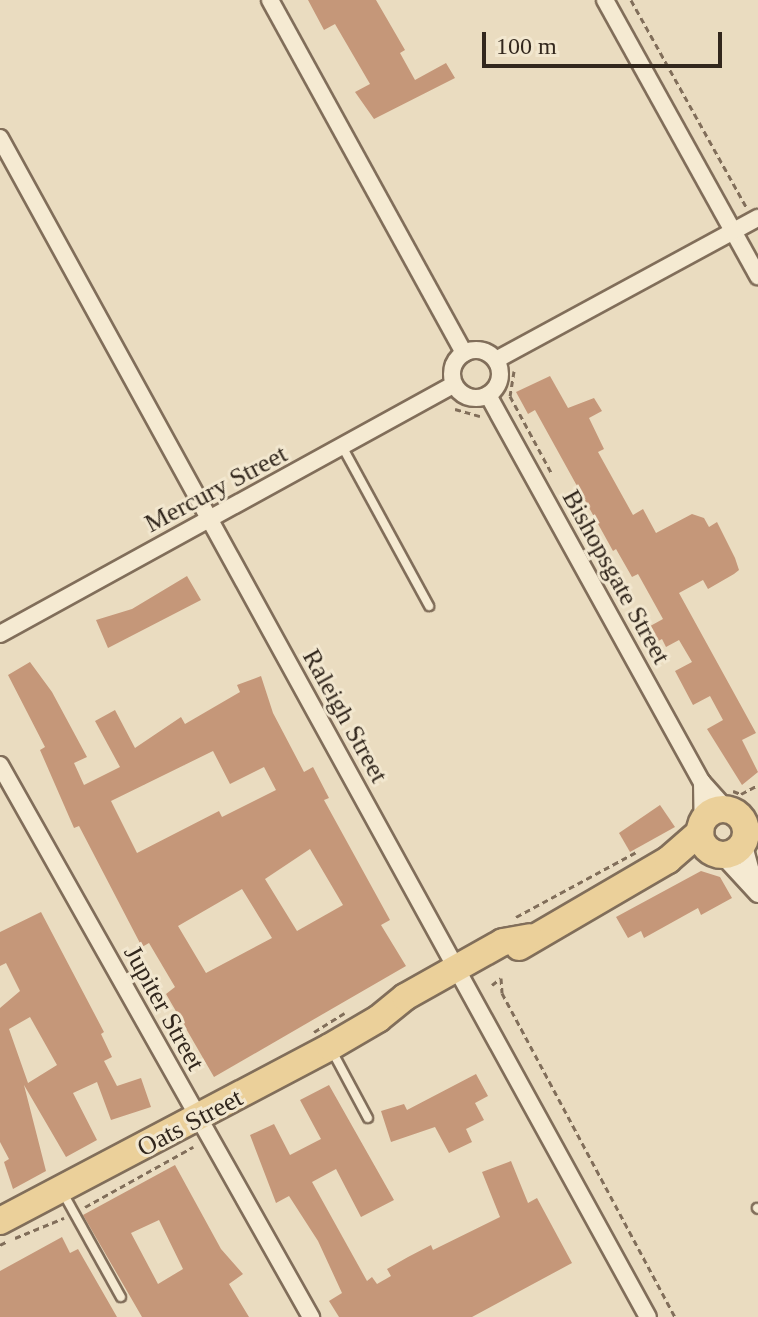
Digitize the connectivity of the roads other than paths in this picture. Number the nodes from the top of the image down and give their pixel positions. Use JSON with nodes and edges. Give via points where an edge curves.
{"nodes":[{"id":1,"x":270,"y":0,"type":"edge"},
{"id":2,"x":605,"y":0,"type":"edge"},
{"id":3,"x":0,"y":138,"type":"edge"},
{"id":4,"x":752,"y":212,"type":"edge"},
{"id":5,"x":733,"y":230,"type":"junction"},
{"id":6,"x":758,"y":276,"type":"edge"},
{"id":7,"x":464,"y":353,"type":"junction"},
{"id":8,"x":496,"y":360,"type":"junction"},
{"id":9,"x":453,"y":385,"type":"junction"},
{"id":10,"x":488,"y":395,"type":"junction"},
{"id":11,"x":343,"y":448,"type":"junction"},
{"id":12,"x":210,"y":519,"type":"junction"},
{"id":13,"x":429,"y":606,"type":"dead end"},
{"id":14,"x":0,"y":634,"type":"edge"},
{"id":15,"x":0,"y":765,"type":"edge"},
{"id":16,"x":702,"y":782,"type":"junction"},
{"id":17,"x":730,"y":828,"type":"edge"},
{"id":18,"x":757,"y":892,"type":"edge"},
{"id":19,"x":460,"y":975,"type":"junction"},
{"id":20,"x":330,"y":1047,"type":"junction"},
{"id":21,"x":199,"y":1118,"type":"junction"},
{"id":22,"x":368,"y":1118,"type":"dead end"},
{"id":23,"x":68,"y":1203,"type":"junction"},
{"id":24,"x":0,"y":1221,"type":"edge"},
{"id":25,"x":121,"y":1297,"type":"dead end"},
{"id":26,"x":311,"y":1317,"type":"edge"},
{"id":27,"x":648,"y":1317,"type":"edge"}],
"edges":[{"from":1,"to":7,"type":"street"},
{"from":2,"to":5,"type":"street"},
{"from":3,"to":12,"type":"street","name":"Raleigh Street"},
{"from":4,"to":5,"type":"street"},
{"from":5,"to":6,"type":"street"},
{"from":5,"to":8,"type":"street"},
{"from":7,"to":8,"type":"street","via":[[478,350]]},
{"from":7,"to":9,"type":"street","via":[[454,363]]},
{"from":8,"to":10,"type":"street","via":[[500,375]]},
{"from":9,"to":10,"type":"street","via":[[472,398]]},
{"from":9,"to":11,"type":"street","name":"Mercury Street"},
{"from":10,"to":16,"type":"street","name":"Bishopsgate Street"},
{"from":11,"to":12,"type":"street","name":"Mercury Street"},
{"from":11,"to":13,"type":"lane"},
{"from":12,"to":14,"type":"street","name":"Mercury Street"},
{"from":12,"to":19,"type":"street","name":"Raleigh Street"},
{"from":15,"to":21,"type":"street","name":"Jupiter Street"},
{"from":16,"to":17,"type":"street","name":"Bishopsgate Street"},
{"from":16,"to":17,"type":"street","name":"Bishopsgate Street"},
{"from":17,"to":18,"type":"street","name":"Bishopsgate Street"},
{"from":17,"to":18,"type":"street","name":"Bishopsgate Street"},
{"from":17,"to":19,"type":"main road","name":"Oats Street"},
{"from":19,"to":20,"type":"main road","name":"Oats Street","via":[[405,997]]},
{"from":19,"to":27,"type":"street","name":"Raleigh Street"},
{"from":20,"to":21,"type":"main road","name":"Oats Street"},
{"from":20,"to":22,"type":"lane"},
{"from":21,"to":23,"type":"main road","name":"Oats Street"},
{"from":21,"to":26,"type":"street","name":"Jupiter Street"},
{"from":23,"to":24,"type":"main road","name":"Oats Street"},
{"from":23,"to":25,"type":"lane"}]}
